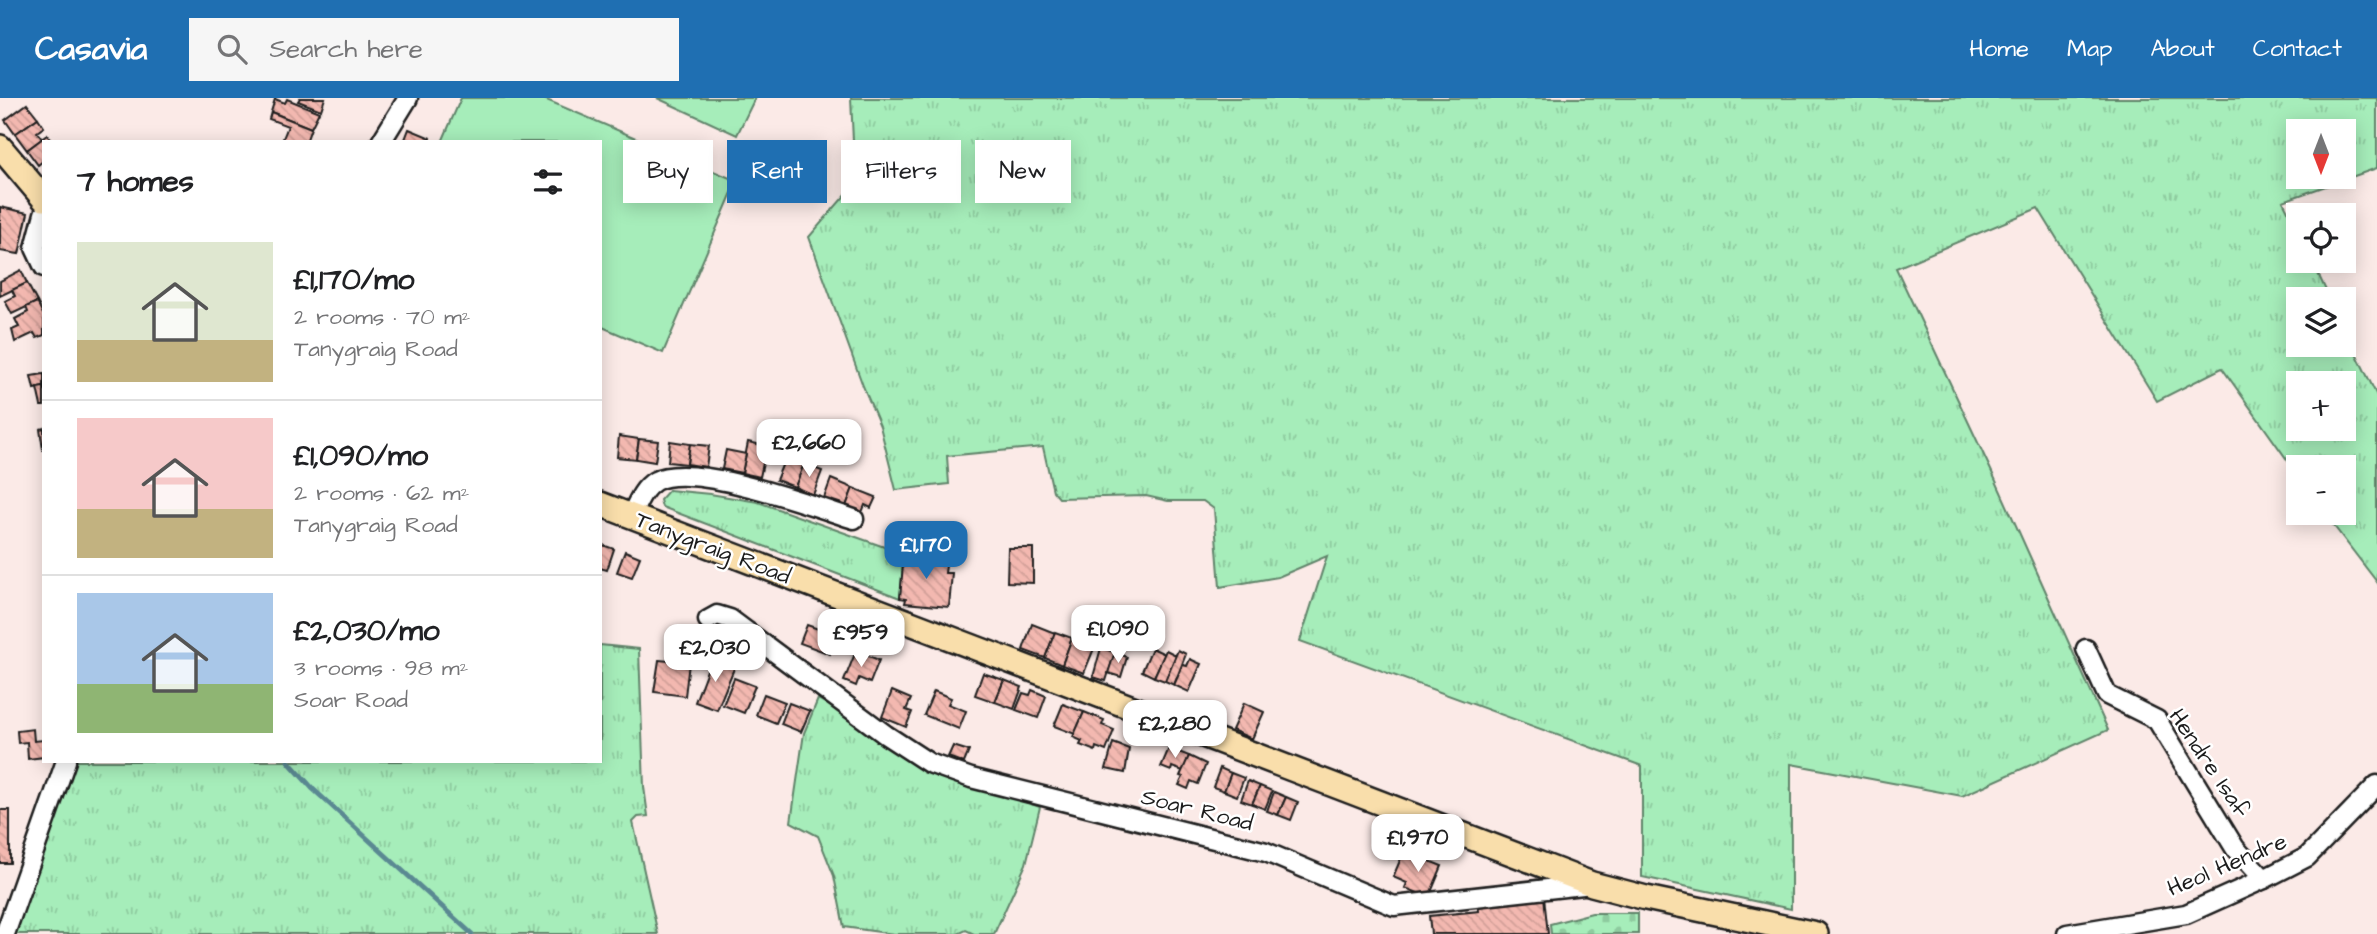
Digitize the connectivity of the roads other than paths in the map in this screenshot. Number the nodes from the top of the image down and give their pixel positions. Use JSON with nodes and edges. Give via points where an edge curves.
{"nodes":[{"id":1,"x":408,"y":98,"type":"edge"},
{"id":2,"x":382,"y":140,"type":"edge"},
{"id":3,"x":0,"y":147,"type":"edge"},
{"id":4,"x":42,"y":197,"type":"edge"},
{"id":5,"x":42,"y":222,"type":"edge"},
{"id":6,"x":42,"y":263,"type":"edge"},
{"id":7,"x":602,"y":505,"type":"edge"},
{"id":8,"x":631,"y":516,"type":"junction"},
{"id":9,"x":854,"y":519,"type":"dead end"},
{"id":10,"x":708,"y":620,"type":"dead end"},
{"id":11,"x":2086,"y":649,"type":"dead end"},
{"id":12,"x":65,"y":763,"type":"edge"},
{"id":13,"x":2377,"y":785,"type":"edge"},
{"id":14,"x":2264,"y":879,"type":"junction"},
{"id":15,"x":1592,"y":884,"type":"junction"},
{"id":16,"x":5,"y":934,"type":"edge"},
{"id":17,"x":1816,"y":934,"type":"edge"},
{"id":18,"x":2067,"y":934,"type":"edge"}],
"edges":[{"from":1,"to":2,"type":"street"},
{"from":3,"to":4,"type":"main road"},
{"from":5,"to":6,"type":"street","via":[[35,248]]},
{"from":7,"to":8,"type":"main road","name":"Tanygraig Road"},
{"from":8,"to":9,"type":"street","via":[[642,494],[655,482],[675,475],[755,489]]},
{"from":8,"to":15,"type":"main road","name":"Tanygraig Road"},
{"from":10,"to":15,"type":"street","name":"Soar Road","via":[[717,615],[730,619],[929,763],[971,778],[1266,852],[1394,906]]},
{"from":11,"to":14,"type":"street","name":"Hendre Isaf","via":[[2107,695],[2157,720],[2235,848]]},
{"from":12,"to":16,"type":"street"},
{"from":13,"to":14,"type":"street","name":"Heol Hendre","via":[[2308,857]]},
{"from":14,"to":18,"type":"street","name":"Heol Hendre","via":[[2186,914]]},
{"from":15,"to":17,"type":"main road","name":"Tanygraig Road"}]}
